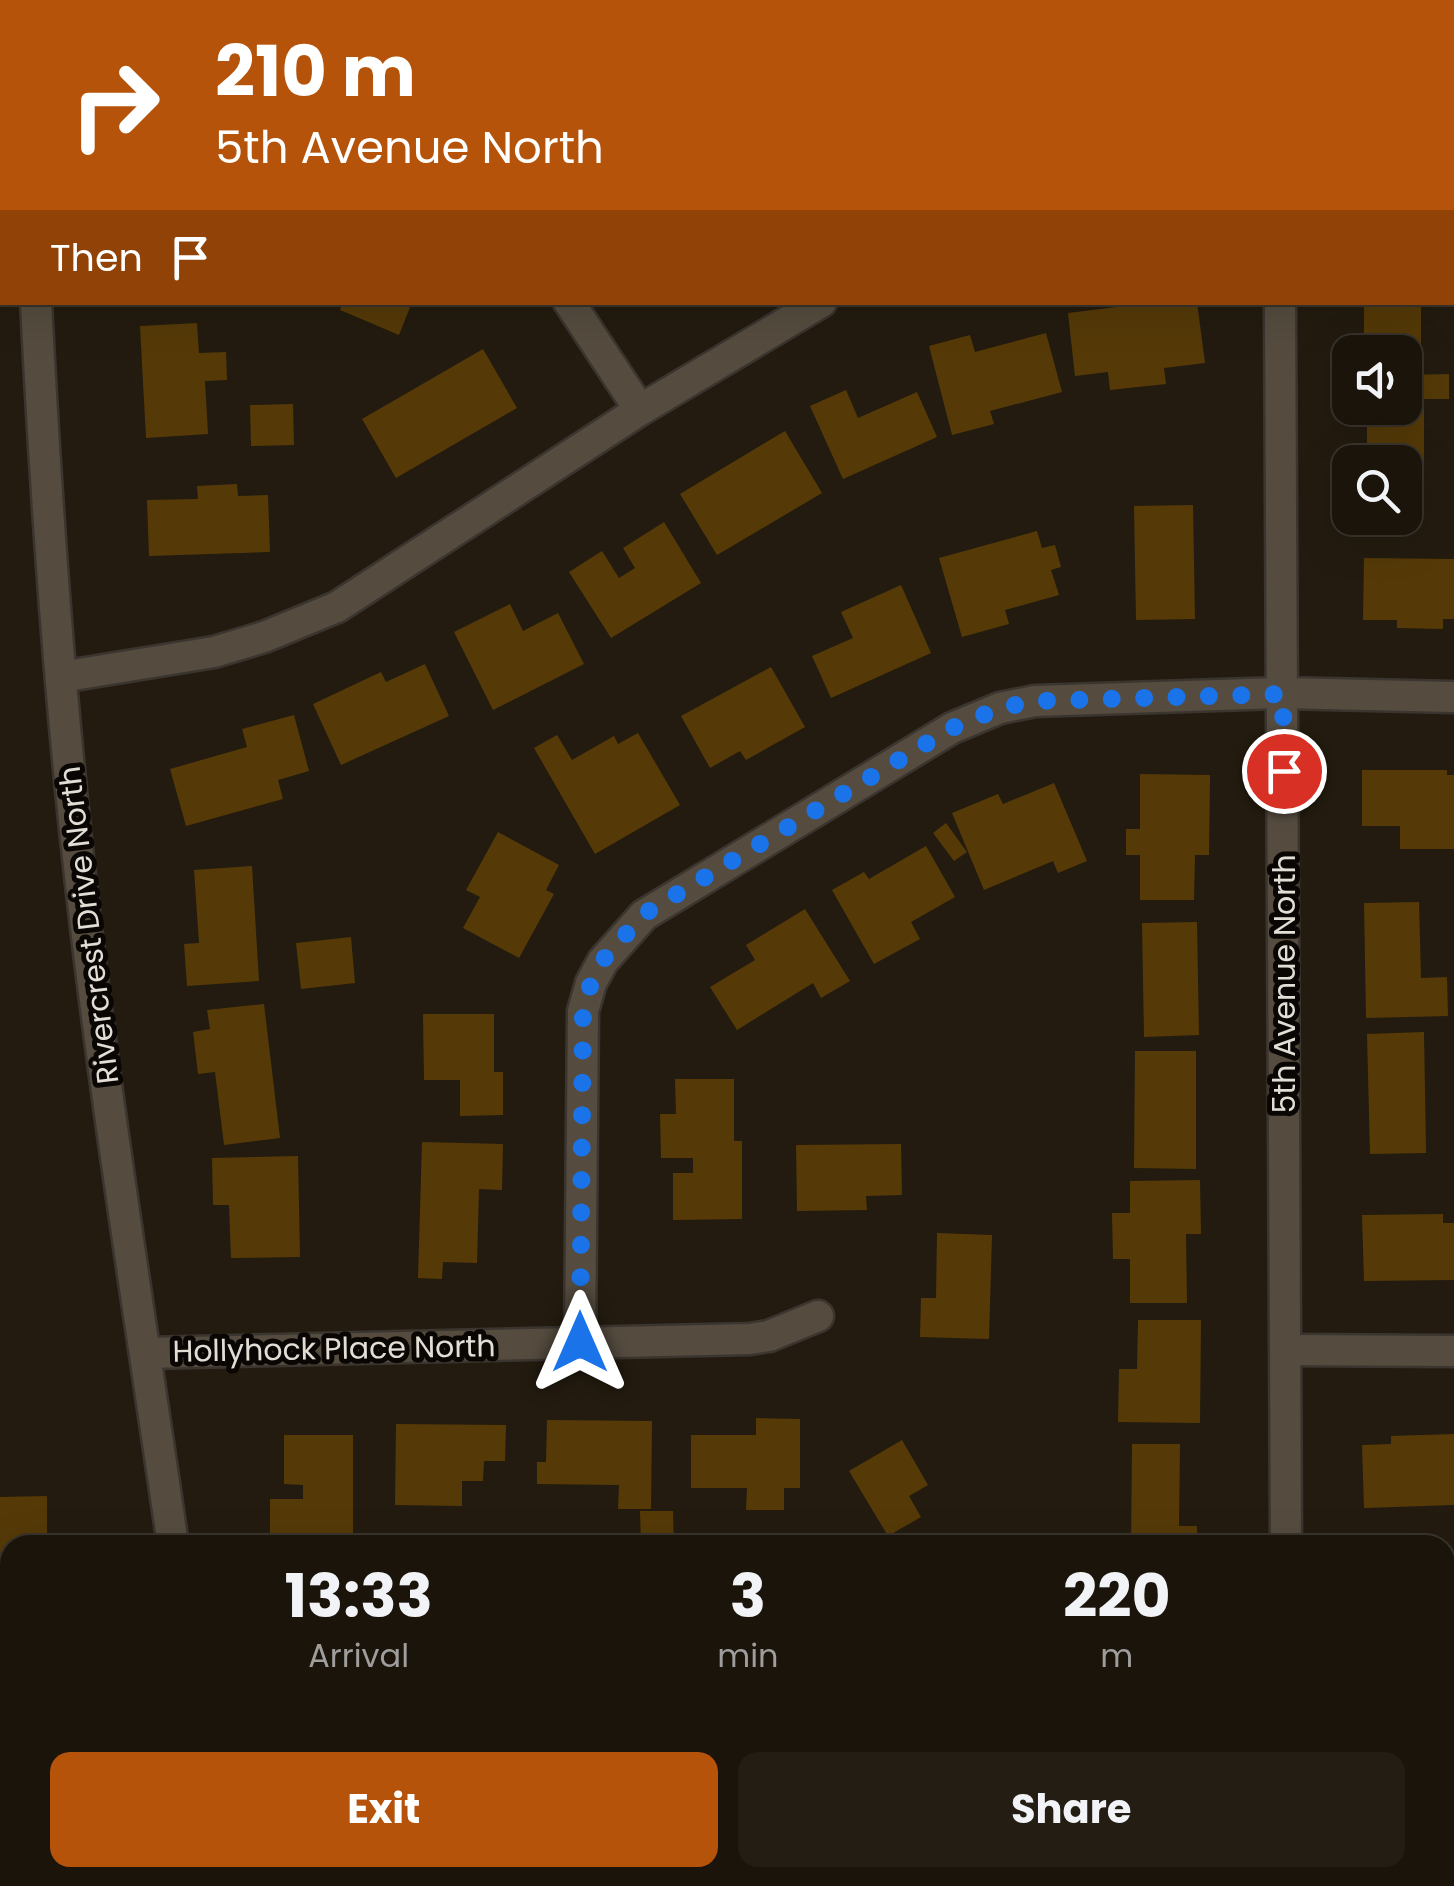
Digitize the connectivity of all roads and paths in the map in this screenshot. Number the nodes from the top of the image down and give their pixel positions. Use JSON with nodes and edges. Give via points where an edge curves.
{"nodes":[{"id":1,"x":36,"y":305,"type":"edge"},
{"id":2,"x":571,"y":305,"type":"edge"},
{"id":3,"x":816,"y":305,"type":"edge"},
{"id":4,"x":1280,"y":305,"type":"edge"},
{"id":5,"x":640,"y":410,"type":"junction"},
{"id":6,"x":61,"y":677,"type":"junction"},
{"id":7,"x":1283,"y":694,"type":"junction"},
{"id":8,"x":1454,"y":697,"type":"edge"},
{"id":9,"x":818,"y":1316,"type":"dead end"},
{"id":10,"x":580,"y":1342,"type":"junction"},
{"id":11,"x":1286,"y":1350,"type":"junction"},
{"id":12,"x":1454,"y":1351,"type":"edge"},
{"id":13,"x":146,"y":1353,"type":"junction"},
{"id":14,"x":172,"y":1535,"type":"edge"},
{"id":15,"x":1286,"y":1535,"type":"edge"}],
"edges":[{"from":1,"to":6,"type":"street","name":"Rivercrest Drive North"},
{"from":2,"to":5,"type":"street"},
{"from":3,"to":5,"type":"street"},
{"from":4,"to":7,"type":"street","name":"5th Avenue North"},
{"from":5,"to":6,"type":"street","via":[[337,607],[214,652]]},
{"from":6,"to":13,"type":"street","name":"Rivercrest Drive North","via":[[90,963]]},
{"from":7,"to":8,"type":"street"},
{"from":7,"to":10,"type":"street","via":[[1035,701],[980,714],[644,914],[602,961],[583,1012]]},
{"from":7,"to":11,"type":"street","name":"5th Avenue North"},
{"from":9,"to":10,"type":"street","name":"Hollyhock Place North","via":[[760,1338]]},
{"from":10,"to":13,"type":"street","name":"Hollyhock Place North"},
{"from":11,"to":12,"type":"street"},
{"from":11,"to":15,"type":"street","name":"5th Avenue North"},
{"from":13,"to":14,"type":"street","name":"Rivercrest Drive North"}]}
